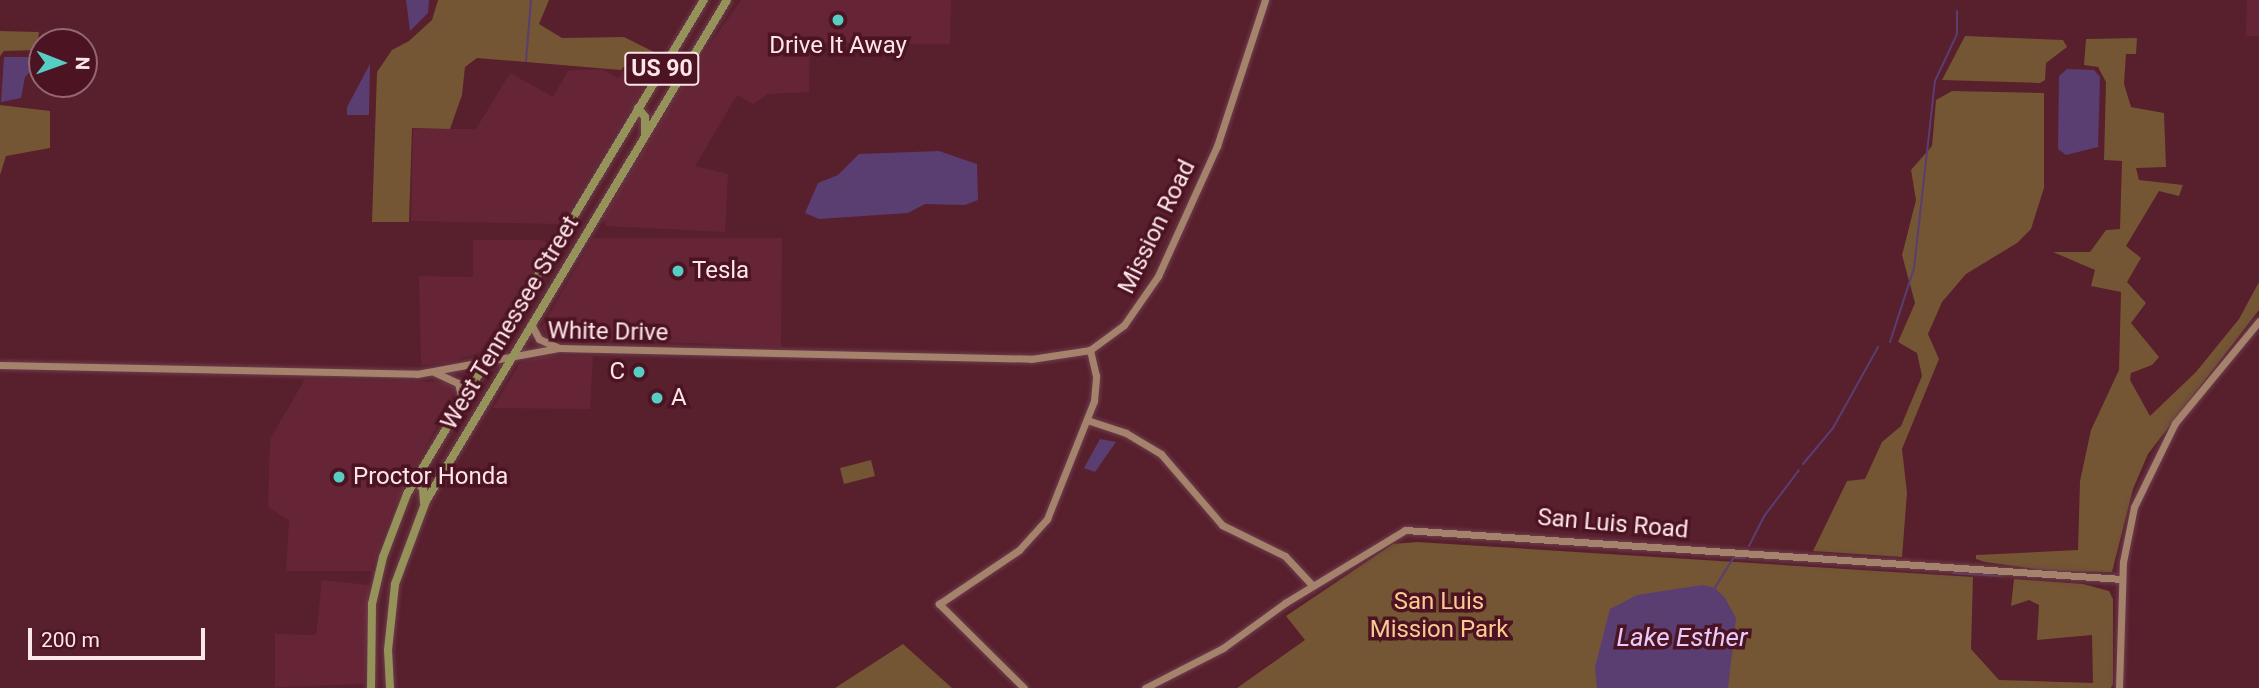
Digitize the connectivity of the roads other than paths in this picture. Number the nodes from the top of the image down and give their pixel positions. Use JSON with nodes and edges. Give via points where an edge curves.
{"nodes":[{"id":1,"x":704,"y":0,"type":"edge"},
{"id":2,"x":727,"y":0,"type":"edge"},
{"id":3,"x":1265,"y":0,"type":"edge"},
{"id":4,"x":638,"y":108,"type":"junction"},
{"id":5,"x":645,"y":134,"type":"junction"},
{"id":6,"x":2259,"y":321,"type":"edge"},
{"id":7,"x":531,"y":324,"type":"junction"},
{"id":8,"x":559,"y":348,"type":"junction"},
{"id":9,"x":1090,"y":350,"type":"junction"},
{"id":10,"x":514,"y":353,"type":"junction"},
{"id":11,"x":488,"y":359,"type":"junction"},
{"id":12,"x":0,"y":365,"type":"edge"},
{"id":13,"x":434,"y":372,"type":"junction"},
{"id":14,"x":462,"y":401,"type":"junction"},
{"id":15,"x":1087,"y":420,"type":"junction"},
{"id":16,"x":415,"y":479,"type":"junction"},
{"id":17,"x":424,"y":505,"type":"junction"},
{"id":18,"x":2121,"y":579,"type":"junction"},
{"id":19,"x":1312,"y":585,"type":"junction"},
{"id":20,"x":371,"y":688,"type":"edge"},
{"id":21,"x":390,"y":688,"type":"edge"},
{"id":22,"x":1024,"y":688,"type":"edge"},
{"id":23,"x":1145,"y":688,"type":"edge"},
{"id":24,"x":2119,"y":688,"type":"edge"}],
"edges":[{"from":1,"to":4,"type":"main road","name":"West Tennessee Street","number":"US 90"},
{"from":2,"to":5,"type":"main road","name":"West Tennessee Street","number":"US 90"},
{"from":3,"to":9,"type":"street","name":"Mission Road","via":[[1230,114],[1163,267],[1124,326]]},
{"from":4,"to":5,"type":"main road","via":[[645,117]]},
{"from":4,"to":11,"type":"main road","name":"West Tennessee Street","number":"US 90"},
{"from":5,"to":7,"type":"main road","name":"West Tennessee Street","number":"US 90"},
{"from":6,"to":18,"type":"street","via":[[2187,407],[2154,459],[2134,507]]},
{"from":7,"to":8,"type":"street","via":[[539,339]]},
{"from":7,"to":10,"type":"main road","name":"West Tennessee Street","number":"US 90"},
{"from":8,"to":9,"type":"street","name":"White Drive","via":[[1031,359]]},
{"from":8,"to":10,"type":"street","name":"White Drive"},
{"from":9,"to":15,"type":"street","via":[[1097,385]]},
{"from":10,"to":11,"type":"street","name":"White Drive"},
{"from":10,"to":17,"type":"main road","name":"West Tennessee Street","number":"US 90"},
{"from":11,"to":13,"type":"street","name":"White Drive"},
{"from":11,"to":14,"type":"main road","name":"West Tennessee Street","number":"US 90"},
{"from":12,"to":13,"type":"street","name":"White Drive"},
{"from":13,"to":14,"type":"street","via":[[458,383]]},
{"from":14,"to":16,"type":"main road","name":"West Tennessee Street","number":"US 90"},
{"from":15,"to":19,"type":"street","via":[[1126,433],[1161,453],[1214,518],[1234,533],[1285,556]]},
{"from":15,"to":22,"type":"street","via":[[1040,529],[1019,551],[939,604]]},
{"from":16,"to":17,"type":"main road","via":[[423,489]]},
{"from":16,"to":20,"type":"main road","name":"West Tennessee Street","number":"US 90","via":[[394,521],[373,600]]},
{"from":17,"to":21,"type":"main road","name":"West Tennessee Street","number":"US 90","via":[[396,583],[388,650]]},
{"from":18,"to":19,"type":"street","name":"San Luis Road","via":[[1414,529],[1393,534]]},
{"from":18,"to":24,"type":"street"},
{"from":19,"to":23,"type":"street","name":"San Luis Road","via":[[1223,648]]}]}
